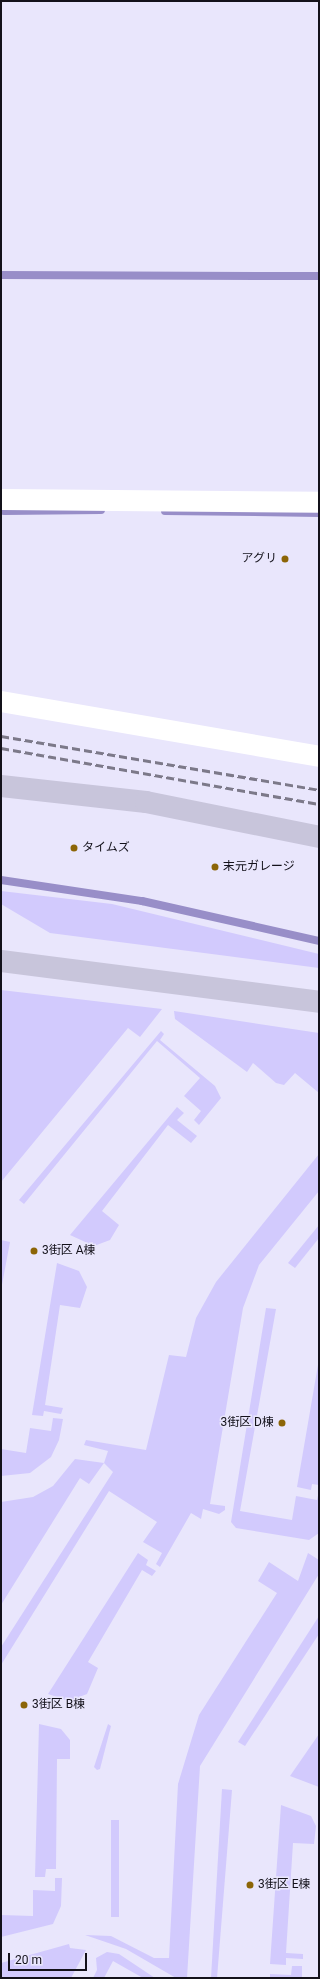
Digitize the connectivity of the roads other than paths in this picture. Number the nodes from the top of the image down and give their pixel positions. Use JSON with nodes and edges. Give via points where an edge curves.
{"nodes":[{"id":1,"x":1,"y":499,"type":"edge"},
{"id":2,"x":319,"y":502,"type":"edge"},
{"id":3,"x":1,"y":701,"type":"edge"},
{"id":4,"x":319,"y":756,"type":"edge"},
{"id":5,"x":1,"y":786,"type":"edge"},
{"id":6,"x":319,"y":837,"type":"edge"},
{"id":7,"x":1,"y":961,"type":"edge"},
{"id":8,"x":319,"y":1002,"type":"edge"}],
"edges":[{"from":1,"to":2,"type":"street"},
{"from":3,"to":4,"type":"street"},
{"from":5,"to":6,"type":"street","via":[[146,802]]},
{"from":7,"to":8,"type":"street"}]}
